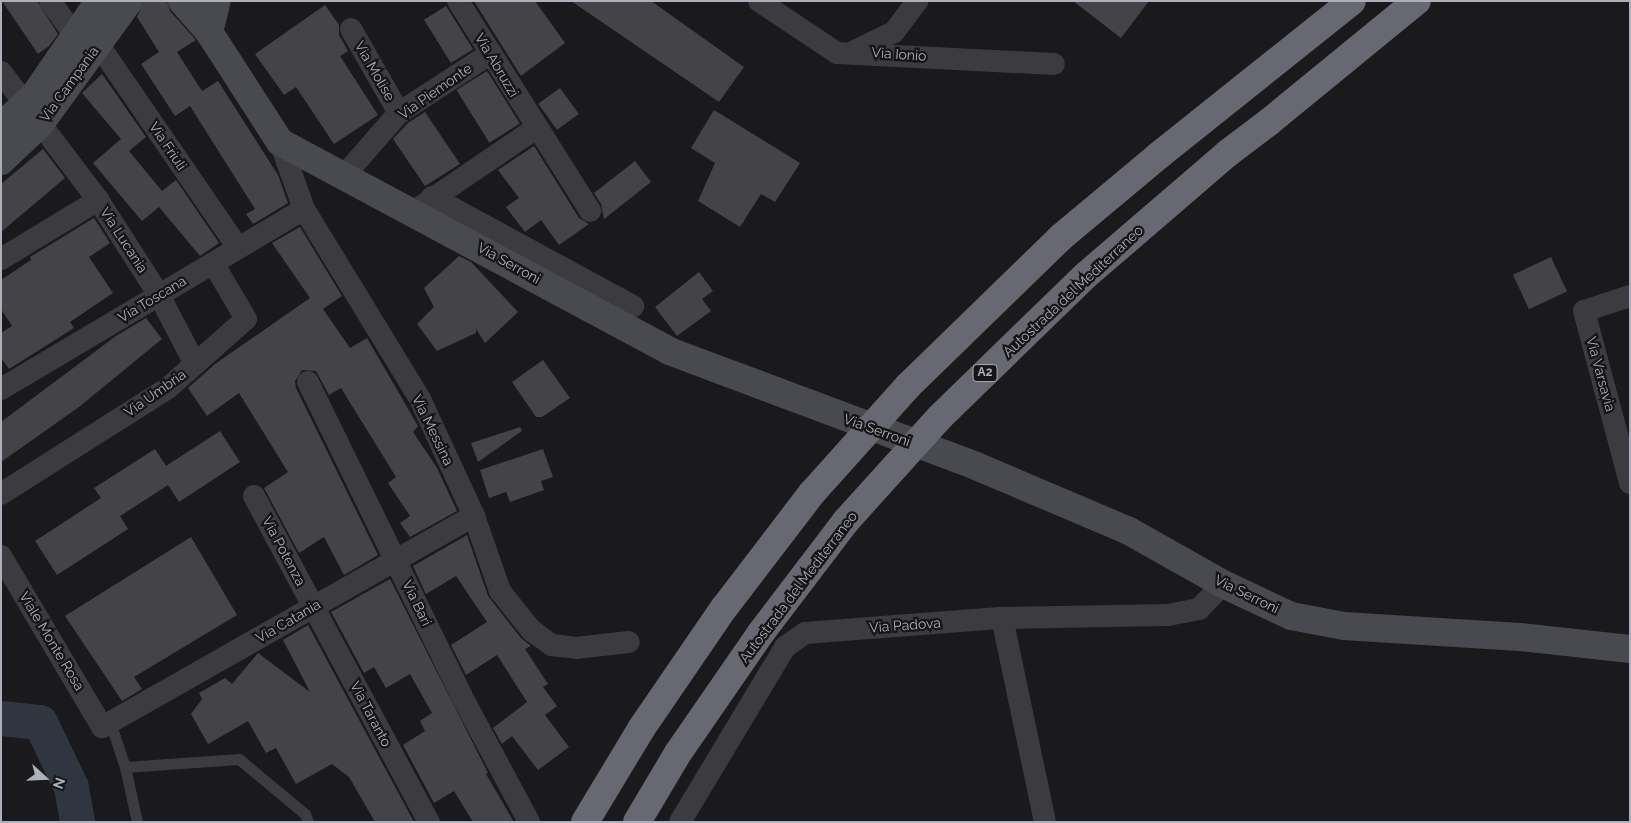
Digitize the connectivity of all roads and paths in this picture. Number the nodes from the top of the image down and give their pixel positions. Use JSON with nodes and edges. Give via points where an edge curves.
{"nodes":[{"id":1,"x":50,"y":1,"type":"edge"},
{"id":2,"x":99,"y":1,"type":"edge"},
{"id":3,"x":129,"y":1,"type":"edge"},
{"id":4,"x":182,"y":1,"type":"edge"},
{"id":5,"x":202,"y":1,"type":"edge"},
{"id":6,"x":217,"y":1,"type":"edge"},
{"id":7,"x":458,"y":1,"type":"edge"},
{"id":8,"x":759,"y":1,"type":"edge"},
{"id":9,"x":917,"y":1,"type":"edge"},
{"id":10,"x":1352,"y":1,"type":"edge"},
{"id":11,"x":1417,"y":1,"type":"edge"},
{"id":12,"x":352,"y":29,"type":"dead end"},
{"id":13,"x":209,"y":32,"type":"junction"},
{"id":14,"x":87,"y":41,"type":"junction"},
{"id":15,"x":854,"y":51,"type":"junction"},
{"id":16,"x":491,"y":53,"type":"junction"},
{"id":17,"x":1054,"y":64,"type":"dead end"},
{"id":18,"x":1,"y":72,"type":"edge"},
{"id":19,"x":399,"y":113,"type":"junction"},
{"id":20,"x":33,"y":114,"type":"junction"},
{"id":21,"x":1,"y":126,"type":"edge"},
{"id":22,"x":535,"y":129,"type":"junction"},
{"id":23,"x":280,"y":142,"type":"junction"},
{"id":24,"x":1,"y":161,"type":"edge"},
{"id":25,"x":342,"y":178,"type":"junction"},
{"id":26,"x":98,"y":200,"type":"junction"},
{"id":27,"x":423,"y":205,"type":"junction"},
{"id":28,"x":304,"y":209,"type":"junction"},
{"id":29,"x":590,"y":211,"type":"dead end"},
{"id":30,"x":238,"y":248,"type":"junction"},
{"id":31,"x":1,"y":260,"type":"edge"},
{"id":32,"x":213,"y":263,"type":"junction"},
{"id":33,"x":159,"y":295,"type":"junction"},
{"id":34,"x":1630,"y":296,"type":"edge"},
{"id":35,"x":633,"y":306,"type":"dead end"},
{"id":36,"x":195,"y":364,"type":"junction"},
{"id":37,"x":308,"y":382,"type":"dead end"},
{"id":38,"x":3,"y":384,"type":"edge"},
{"id":39,"x":1630,"y":483,"type":"edge"},
{"id":40,"x":1,"y":493,"type":"edge"},
{"id":41,"x":254,"y":496,"type":"dead end"},
{"id":42,"x":474,"y":516,"type":"junction"},
{"id":43,"x":1,"y":556,"type":"edge"},
{"id":44,"x":396,"y":560,"type":"junction"},
{"id":45,"x":1223,"y":584,"type":"junction"},
{"id":46,"x":314,"y":606,"type":"junction"},
{"id":47,"x":1002,"y":618,"type":"junction"},
{"id":48,"x":629,"y":642,"type":"dead end"},
{"id":49,"x":1630,"y":649,"type":"edge"},
{"id":50,"x":106,"y":724,"type":"junction"},
{"id":51,"x":125,"y":767,"type":"junction"},
{"id":52,"x":137,"y":822,"type":"edge"},
{"id":53,"x":308,"y":822,"type":"edge"},
{"id":54,"x":429,"y":822,"type":"edge"},
{"id":55,"x":529,"y":822,"type":"edge"},
{"id":56,"x":585,"y":822,"type":"edge"},
{"id":57,"x":637,"y":822,"type":"edge"},
{"id":58,"x":680,"y":822,"type":"edge"},
{"id":59,"x":1045,"y":822,"type":"edge"}],
"edges":[{"from":1,"to":14,"type":"street","name":"Via Friuli"},
{"from":2,"to":14,"type":"street","name":"Via Campania"},
{"from":3,"to":14,"type":"street","name":"Via Campania"},
{"from":4,"to":13,"type":"street","name":"Via Serroni"},
{"from":5,"to":13,"type":"street","name":"Via Serroni"},
{"from":6,"to":13,"type":"street"},
{"from":7,"to":16,"type":"street","name":"Via Abruzzi"},
{"from":8,"to":15,"type":"street","name":"Via Ionio","via":[[838,52]]},
{"from":9,"to":15,"type":"street","via":[[894,32]]},
{"from":10,"to":56,"type":"highway","via":[[1060,238],[908,386],[812,493],[724,608],[641,729]]},
{"from":11,"to":57,"type":"highway","name":"Autostrada del Mediterraneo","number":"A2","via":[[1228,152],[1085,276],[940,417],[846,521],[760,634],[678,753]]},
{"from":12,"to":19,"type":"street","name":"Via Molise"},
{"from":13,"to":23,"type":"street","name":"Via Serroni"},
{"from":14,"to":20,"type":"street","name":"Via Campania"},
{"from":14,"to":30,"type":"street","name":"Via Friuli"},
{"from":15,"to":17,"type":"street","name":"Via Ionio"},
{"from":16,"to":19,"type":"street","name":"Via Piemonte"},
{"from":16,"to":22,"type":"street","name":"Via Abruzzi"},
{"from":18,"to":20,"type":"street","name":"Via Lucania"},
{"from":19,"to":25,"type":"street","name":"Via Piemonte"},
{"from":20,"to":21,"type":"street","name":"Via Campania"},
{"from":20,"to":24,"type":"street","name":"Via Campania"},
{"from":20,"to":26,"type":"street","name":"Via Lucania"},
{"from":22,"to":27,"type":"street"},
{"from":22,"to":29,"type":"street","name":"Via Abruzzi"},
{"from":23,"to":25,"type":"street","name":"Via Serroni"},
{"from":23,"to":28,"type":"street","name":"Via Messina"},
{"from":25,"to":27,"type":"street","name":"Via Serroni"},
{"from":26,"to":31,"type":"street"},
{"from":26,"to":33,"type":"street","name":"Via Lucania"},
{"from":27,"to":35,"type":"street"},
{"from":27,"to":45,"type":"street","name":"Via Serroni","via":[[669,351],[976,466],[1130,531]]},
{"from":28,"to":30,"type":"street","name":"Via Toscana"},
{"from":28,"to":42,"type":"street","name":"Via Messina","via":[[420,399]]},
{"from":30,"to":32,"type":"street","name":"Via Toscana"},
{"from":32,"to":33,"type":"street","name":"Via Toscana"},
{"from":32,"to":36,"type":"street","name":"Via Umbria","via":[[246,319]]},
{"from":33,"to":36,"type":"street","name":"Via Lucania"},
{"from":33,"to":38,"type":"street","name":"Via Toscana"},
{"from":34,"to":39,"type":"street","name":"Via Varsavia","via":[[1584,311]]},
{"from":36,"to":40,"type":"street","name":"Via Umbria","via":[[168,388]]},
{"from":37,"to":44,"type":"street","name":"Via Bari"},
{"from":41,"to":46,"type":"street","name":"Via Potenza"},
{"from":42,"to":44,"type":"street","name":"Via Catania"},
{"from":42,"to":48,"type":"street","name":"Via Messina","via":[[500,591],[531,630],[552,645],[568,647]]},
{"from":43,"to":50,"type":"street","name":"Viale Monte Rosa"},
{"from":44,"to":46,"type":"street","name":"Via Catania"},
{"from":44,"to":55,"type":"street","name":"Via Bari","via":[[461,695]]},
{"from":45,"to":47,"type":"street","name":"Via Padova","via":[[1199,609],[1168,615]]},
{"from":45,"to":49,"type":"street","name":"Via Serroni","via":[[1291,616],[1344,626],[1520,637]]},
{"from":46,"to":50,"type":"street","name":"Via Catania"},
{"from":46,"to":54,"type":"street","name":"Via Taranto"},
{"from":47,"to":58,"type":"street","name":"Via Padova","via":[[805,633],[785,646]]},
{"from":47,"to":59,"type":"street"},
{"from":50,"to":51,"type":"lane"},
{"from":51,"to":52,"type":"lane"},
{"from":51,"to":53,"type":"lane","via":[[239,759],[305,814]]}]}
